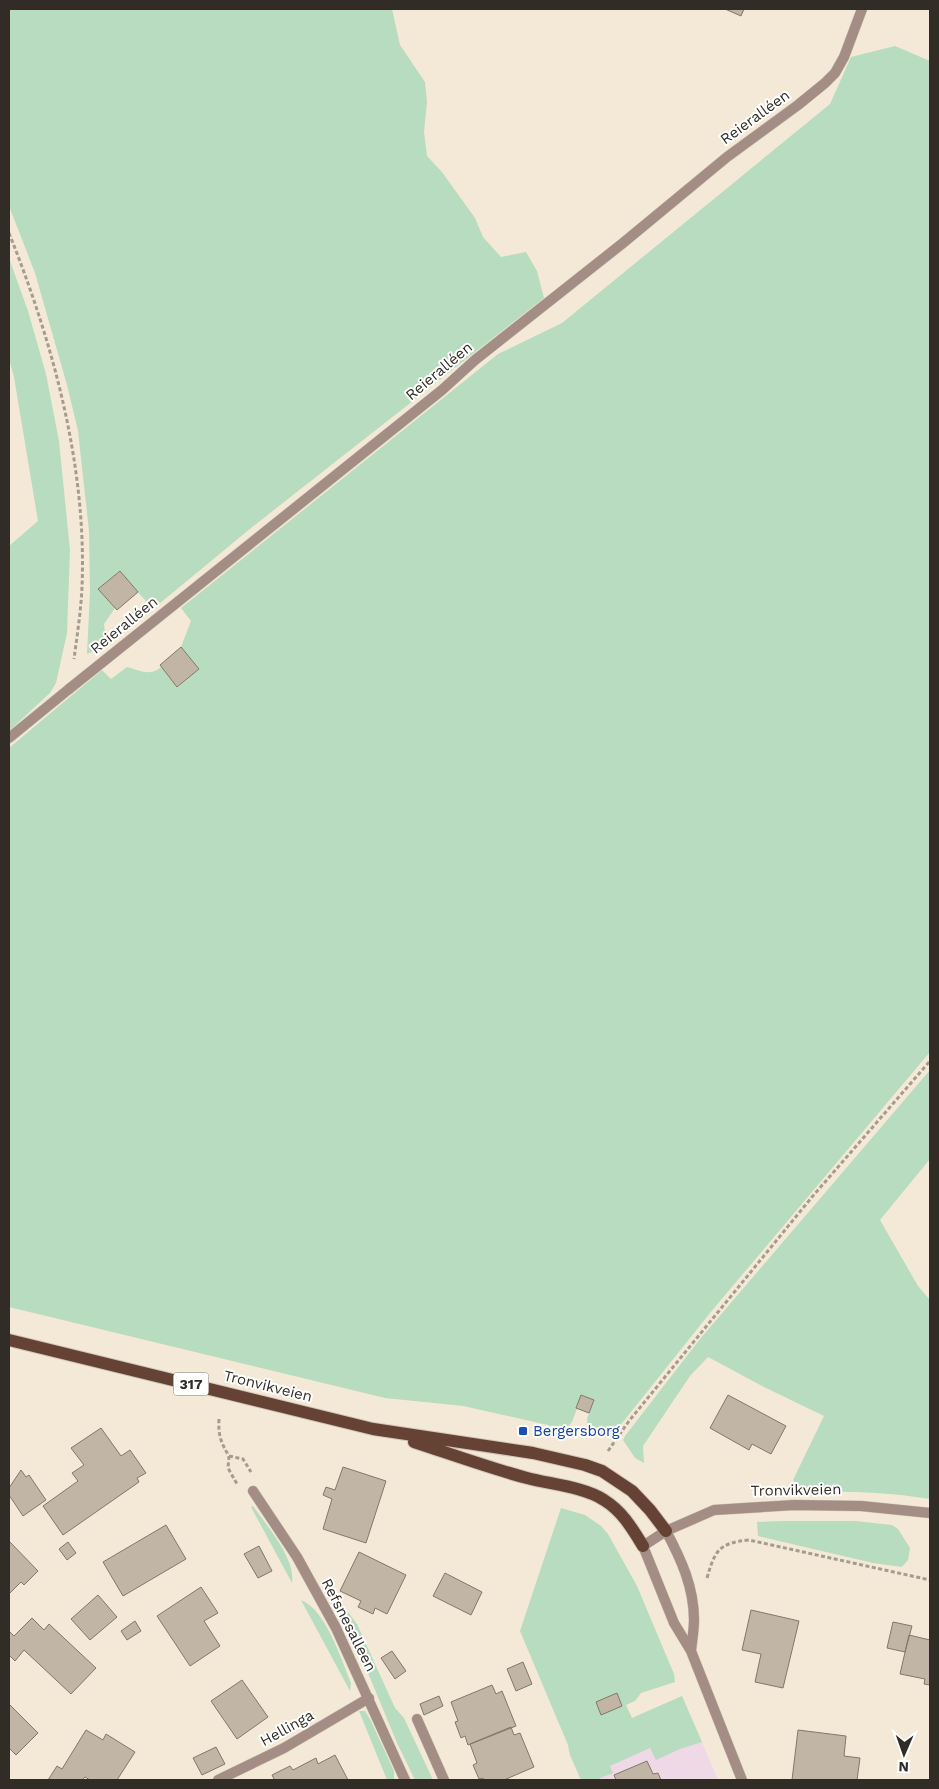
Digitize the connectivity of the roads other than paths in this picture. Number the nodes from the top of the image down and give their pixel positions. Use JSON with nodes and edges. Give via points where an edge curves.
{"nodes":[{"id":1,"x":862,"y":9,"type":"edge"},
{"id":2,"x":9,"y":738,"type":"edge"},
{"id":3,"x":9,"y":1340,"type":"edge"},
{"id":4,"x":373,"y":1429,"type":"junction"},
{"id":5,"x":253,"y":1491,"type":"road end"},
{"id":6,"x":930,"y":1513,"type":"edge"},
{"id":7,"x":666,"y":1531,"type":"junction"},
{"id":8,"x":643,"y":1546,"type":"junction"},
{"id":9,"x":691,"y":1651,"type":"junction"},
{"id":10,"x":369,"y":1698,"type":"junction"},
{"id":11,"x":417,"y":1718,"type":"dead end"},
{"id":12,"x":218,"y":1780,"type":"edge"},
{"id":13,"x":405,"y":1780,"type":"edge"},
{"id":14,"x":444,"y":1780,"type":"edge"},
{"id":15,"x":742,"y":1780,"type":"edge"}],
"edges":[{"from":1,"to":2,"type":"street","name":"Reieralléen","via":[[844,57],[836,73],[825,83],[727,157]]},
{"from":3,"to":4,"type":"main road","name":"Tronvikveien","number":"317"},
{"from":4,"to":7,"type":"main road","name":"Tronvikveien","number":"317","via":[[533,1453],[602,1470],[632,1490]]},
{"from":4,"to":8,"type":"main road","name":"Tronvikveien","number":"317","via":[[525,1478],[588,1492],[615,1508],[630,1524]]},
{"from":5,"to":10,"type":"street","name":"Refsnesalleen","via":[[297,1558],[336,1628]]},
{"from":6,"to":7,"type":"street","name":"Tronvikveien","via":[[861,1506],[794,1504],[750,1507],[714,1510]]},
{"from":7,"to":8,"type":"street","name":"Tronvikveien"},
{"from":7,"to":9,"type":"street","via":[[681,1558],[690,1586],[694,1620]]},
{"from":8,"to":9,"type":"street","via":[[674,1623]]},
{"from":9,"to":15,"type":"street"},
{"from":10,"to":12,"type":"street","name":"Hellinga","via":[[284,1748]]},
{"from":10,"to":13,"type":"street","name":"Refsnesalleen"},
{"from":11,"to":14,"type":"street"}]}
